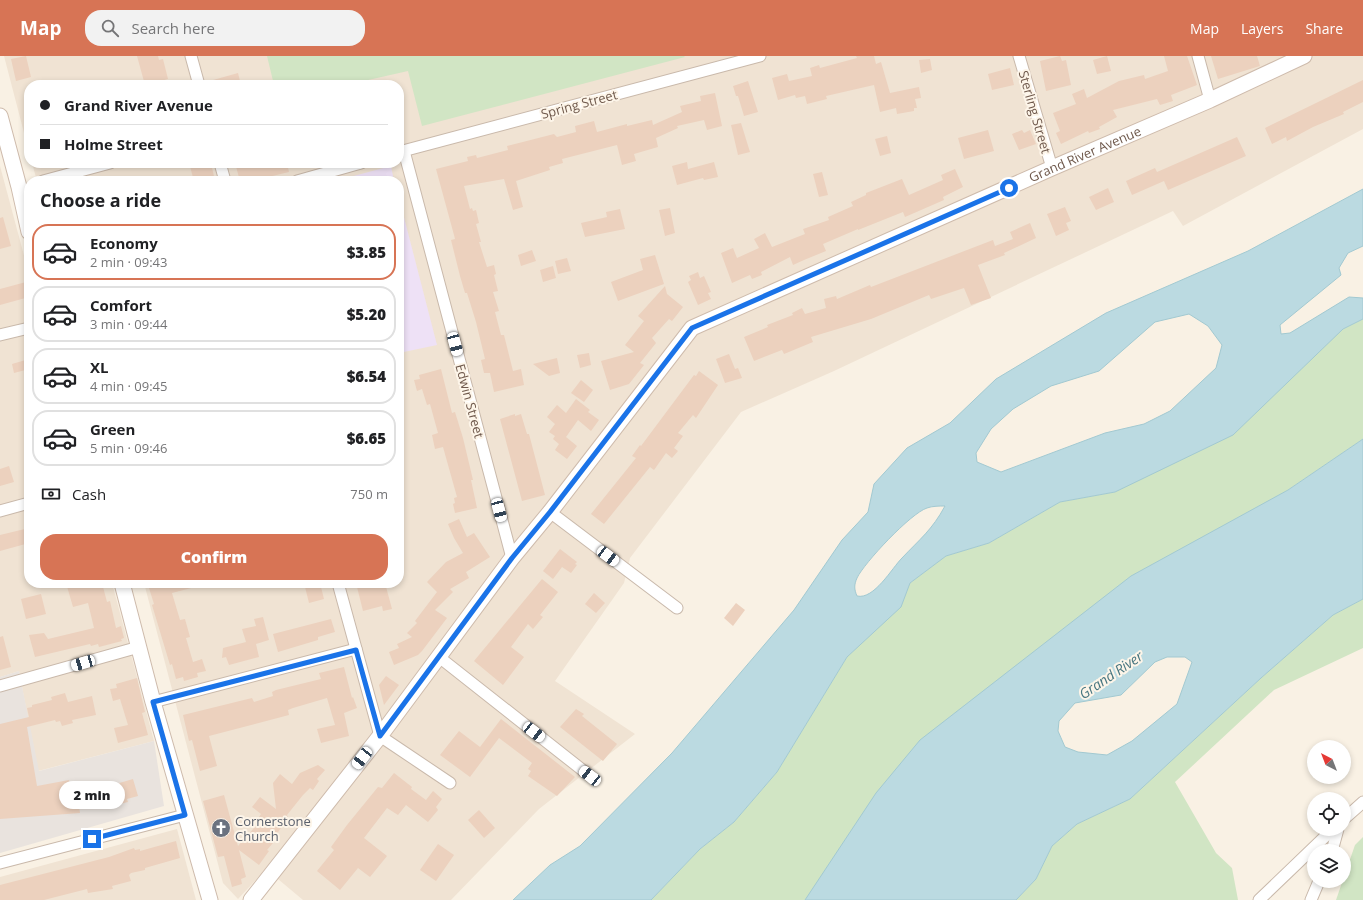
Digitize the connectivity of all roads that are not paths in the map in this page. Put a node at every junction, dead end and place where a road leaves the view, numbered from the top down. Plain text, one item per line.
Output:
1 (191, 56) edge
2 (760, 56) edge
3 (1019, 56) edge
4 (1198, 56) edge
5 (1304, 56) edge
6 (198, 80) edge
7 (1210, 100) junction
8 (0, 116) edge
9 (404, 151) edge
10 (404, 163) edge
11 (91, 168) edge
12 (343, 168) edge
13 (1052, 168) junction
14 (62, 176) edge
15 (315, 176) edge
16 (24, 186) edge
17 (24, 329) edge
18 (0, 335) edge
19 (24, 504) edge
20 (0, 510) edge
21 (550, 512) junction
22 (512, 558) junction
23 (123, 588) edge
24 (339, 588) edge
25 (677, 608) dead end
26 (139, 647) junction
27 (356, 650) junction
28 (439, 657) junction
29 (0, 686) edge
30 (153, 702) junction
31 (380, 736) junction
32 (590, 776) dead end
33 (450, 783) dead end
34 (1363, 802) edge
35 (1351, 813) edge
36 (185, 815) junction
37 (1326, 836) edge
38 (0, 863) edge
39 (1316, 888) edge
40 (210, 900) edge
41 (251, 900) edge
42 (1259, 900) edge
43 (1312, 900) edge

1 - 6 street
2 - 9 street, Spring Street
3 - 13 street, Sterling Street
4 - 7 street
5 - 7 street, Grand River Avenue
7 - 13 street, Grand River Avenue
8 - 16 street
10 - 22 street, Edwin Street
11 - 14 street
12 - 15 street
13 - 21 street, Grand River Avenue
17 - 18 street
19 - 20 street
21 - 22 street, Grand River Avenue
21 - 25 street
22 - 28 street, Grand River Avenue
23 - 26 street
24 - 27 street
26 - 29 street
26 - 30 street
27 - 30 street
27 - 31 street
28 - 31 street, Grand River Avenue
28 - 32 street
30 - 36 street
31 - 33 street
31 - 41 street, Grand River Avenue
34 - 35 street
36 - 38 street
36 - 40 street
37 - 42 street
39 - 43 street

